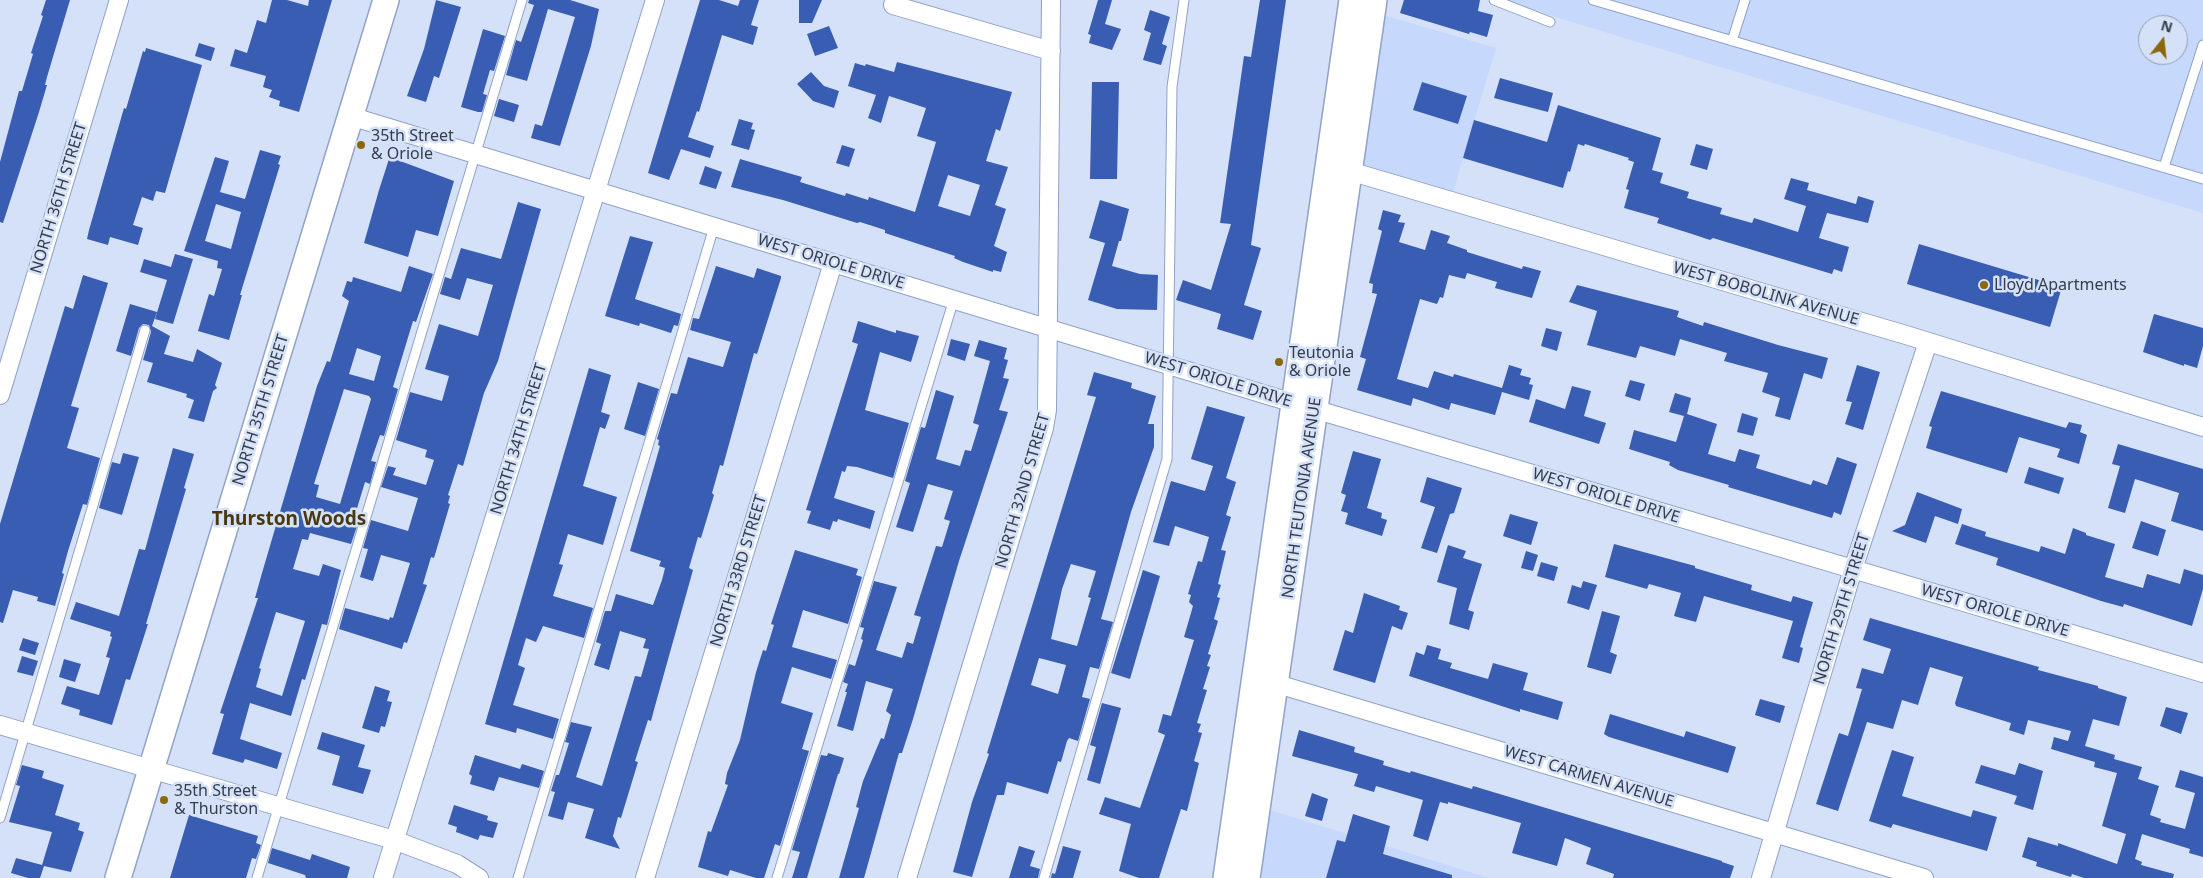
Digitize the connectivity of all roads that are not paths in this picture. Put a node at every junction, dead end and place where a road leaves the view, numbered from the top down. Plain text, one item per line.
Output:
1 (119, 0) edge
2 (386, 0) edge
3 (522, 0) edge
4 (655, 0) edge
5 (1052, 0) edge
6 (1184, 0) edge
7 (1352, 0) edge
8 (1374, 0) edge
9 (1494, 0) edge
10 (1593, 0) edge
11 (1745, 0) edge
12 (893, 5) dead end
13 (1550, 22) dead end
14 (1732, 41) junction
15 (2203, 45) edge
16 (1051, 51) junction
17 (350, 116) junction
18 (475, 155) junction
19 (2164, 167) junction
20 (1339, 168) junction
21 (2203, 179) edge
22 (596, 192) junction
23 (714, 227) junction
24 (833, 263) junction
25 (954, 299) junction
26 (1048, 327) junction
27 (145, 330) dead end
28 (1928, 342) junction
29 (1166, 364) junction
30 (0, 395) edge
31 (1304, 406) junction
32 (2203, 427) edge
33 (1853, 570) junction
34 (2203, 673) edge
35 (1265, 680) junction
36 (0, 724) edge
37 (26, 732) junction
38 (151, 768) junction
39 (279, 805) junction
40 (0, 818) edge
41 (1775, 834) junction
42 (394, 840) junction
43 (118, 878) edge
44 (257, 878) edge
45 (383, 878) edge
46 (479, 878) edge
47 (518, 878) edge
48 (646, 878) edge
49 (777, 878) edge
50 (907, 878) edge
51 (1044, 878) edge
52 (1226, 878) edge
53 (1247, 878) edge
54 (1761, 878) edge
55 (1924, 878) edge

1 - 30 street, NORTH 36TH STREET
2 - 17 main road, NORTH 35TH STREET
3 - 18 lane
4 - 22 street, NORTH 34TH STREET
5 - 16 street, NORTH 32ND STREET
6 - 29 lane
7 - 20 main road, NORTH TEUTONIA AVENUE
8 - 20 main road, NORTH TEUTONIA AVENUE
9 - 13 lane
10 - 14 lane
11 - 14 lane
12 - 16 street
14 - 19 lane
15 - 19 lane
16 - 26 street, NORTH 32ND STREET
17 - 18 street, WEST ORIOLE DRIVE
17 - 38 main road, NORTH 35TH STREET
18 - 22 street, WEST ORIOLE DRIVE
18 - 39 lane
19 - 21 lane
20 - 28 street, WEST BOBOLINK AVENUE
20 - 31 main road, NORTH TEUTONIA AVENUE
22 - 23 street, WEST ORIOLE DRIVE
22 - 42 street, NORTH 34TH STREET
23 - 24 street, WEST ORIOLE DRIVE
23 - 47 lane
24 - 25 street, WEST ORIOLE DRIVE
24 - 48 street, NORTH 33RD STREET
25 - 26 street, WEST ORIOLE DRIVE
25 - 49 lane
26 - 29 street, WEST ORIOLE DRIVE
26 - 50 street, NORTH 32ND STREET
27 - 37 lane
28 - 32 street, WEST BOBOLINK AVENUE
28 - 33 street, NORTH 29TH STREET
29 - 31 street, WEST ORIOLE DRIVE
29 - 51 lane
31 - 33 street, WEST ORIOLE DRIVE
31 - 35 main road, NORTH TEUTONIA AVENUE
33 - 34 street, WEST ORIOLE DRIVE
33 - 41 street, NORTH 29TH STREET
35 - 41 street, WEST CARMEN AVENUE
35 - 52 main road, NORTH TEUTONIA AVENUE
35 - 53 main road, NORTH TEUTONIA AVENUE
36 - 37 street
37 - 38 street
37 - 40 lane
38 - 39 street
38 - 43 main road, NORTH 35TH STREET
39 - 42 street
39 - 44 lane
41 - 54 street, NORTH 29TH STREET
41 - 55 street, WEST CARMEN AVENUE
42 - 45 street, NORTH 34TH STREET
42 - 46 street

